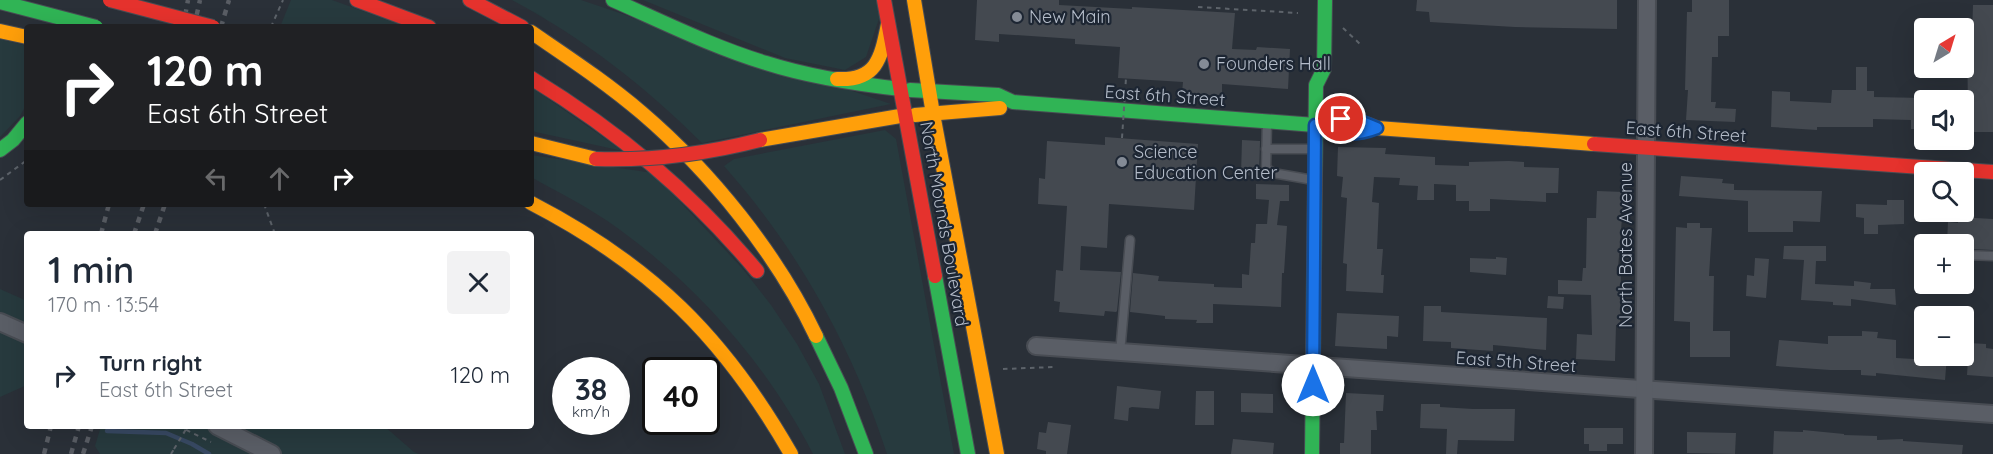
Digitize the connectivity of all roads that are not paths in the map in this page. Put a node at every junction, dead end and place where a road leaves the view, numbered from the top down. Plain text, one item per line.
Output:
1 (64, 0) edge
2 (110, 0) edge
3 (357, 0) edge
4 (470, 0) edge
5 (612, 0) edge
6 (884, 0) edge
7 (914, 0) edge
8 (1325, 0) edge
9 (1647, 0) edge
10 (0, 2) edge
11 (59, 24) edge
12 (84, 24) edge
13 (202, 24) edge
14 (421, 24) edge
15 (516, 24) edge
16 (888, 24) junction
17 (0, 31) edge
18 (534, 34) edge
19 (24, 35) edge
20 (1308, 70) dead end
21 (831, 79) junction
22 (534, 80) edge
23 (1316, 85) junction
24 (901, 89) junction
25 (930, 91) junction
26 (1013, 102) junction
27 (933, 114) junction
28 (906, 115) junction
29 (1267, 122) junction
30 (1315, 125) junction
31 (24, 127) edge
32 (534, 144) edge
33 (1647, 148) junction
34 (1266, 149) junction
35 (0, 150) edge
36 (1315, 150) junction
37 (1993, 172) edge
38 (1315, 181) junction
39 (534, 204) edge
40 (1130, 240) dead end
41 (1974, 255) edge
42 (1993, 255) edge
43 (766, 283) dead end
44 (791, 318) dead end
45 (0, 322) edge
46 (24, 333) edge
47 (1036, 346) dead end
48 (1120, 353) junction
49 (1313, 367) junction
50 (1645, 390) junction
51 (843, 392) junction
52 (1993, 414) edge
53 (223, 429) edge
54 (272, 454) edge
55 (791, 454) edge
56 (866, 454) edge
57 (968, 454) edge
58 (997, 454) edge
59 (1312, 454) edge
60 (1644, 454) edge

1 - 11 main road
2 - 13 main road, bridge
3 - 14 main road
4 - 15 main road
5 - 21 main road
6 - 16 main road, North Mounds Boulevard
7 - 25 main road, North Mounds Boulevard
8 - 23 main road
9 - 33 street, North Bates Avenue
10 - 12 main road, bridge
16 - 21 main road
16 - 24 main road, North Mounds Boulevard
17 - 19 main road
18 - 51 main road
20 - 23 main road
21 - 24 main road, East 6th Street
22 - 43 main road
23 - 30 main road
24 - 25 main road, East 6th Street
24 - 28 main road, North Mounds Boulevard
25 - 26 main road, East 6th Street
25 - 27 main road, North Mounds Boulevard
26 - 27 main road, East 6th Street
26 - 29 main road, East 6th Street
27 - 28 main road, East 6th Street
27 - 58 main road, North Mounds Boulevard
28 - 32 main road, East 6th Street, bridge
28 - 57 main road, North Mounds Boulevard
29 - 30 main road, East 6th Street
29 - 34 lane
30 - 33 main road, East 6th Street
30 - 36 main road
31 - 35 main road
33 - 37 main road, East 6th Street
33 - 50 street, North Bates Avenue
34 - 36 lane
34 - 38 lane
36 - 38 main road
38 - 49 main road
39 - 55 main road
40 - 48 lane
41 - 42 lane
44 - 51 main road
45 - 46 street
47 - 48 street, East 5th Street
48 - 49 street, East 5th Street
49 - 50 street, East 5th Street
49 - 59 main road
50 - 52 street, East 5th Street
50 - 60 street, North Bates Avenue
51 - 56 main road
53 - 54 street

